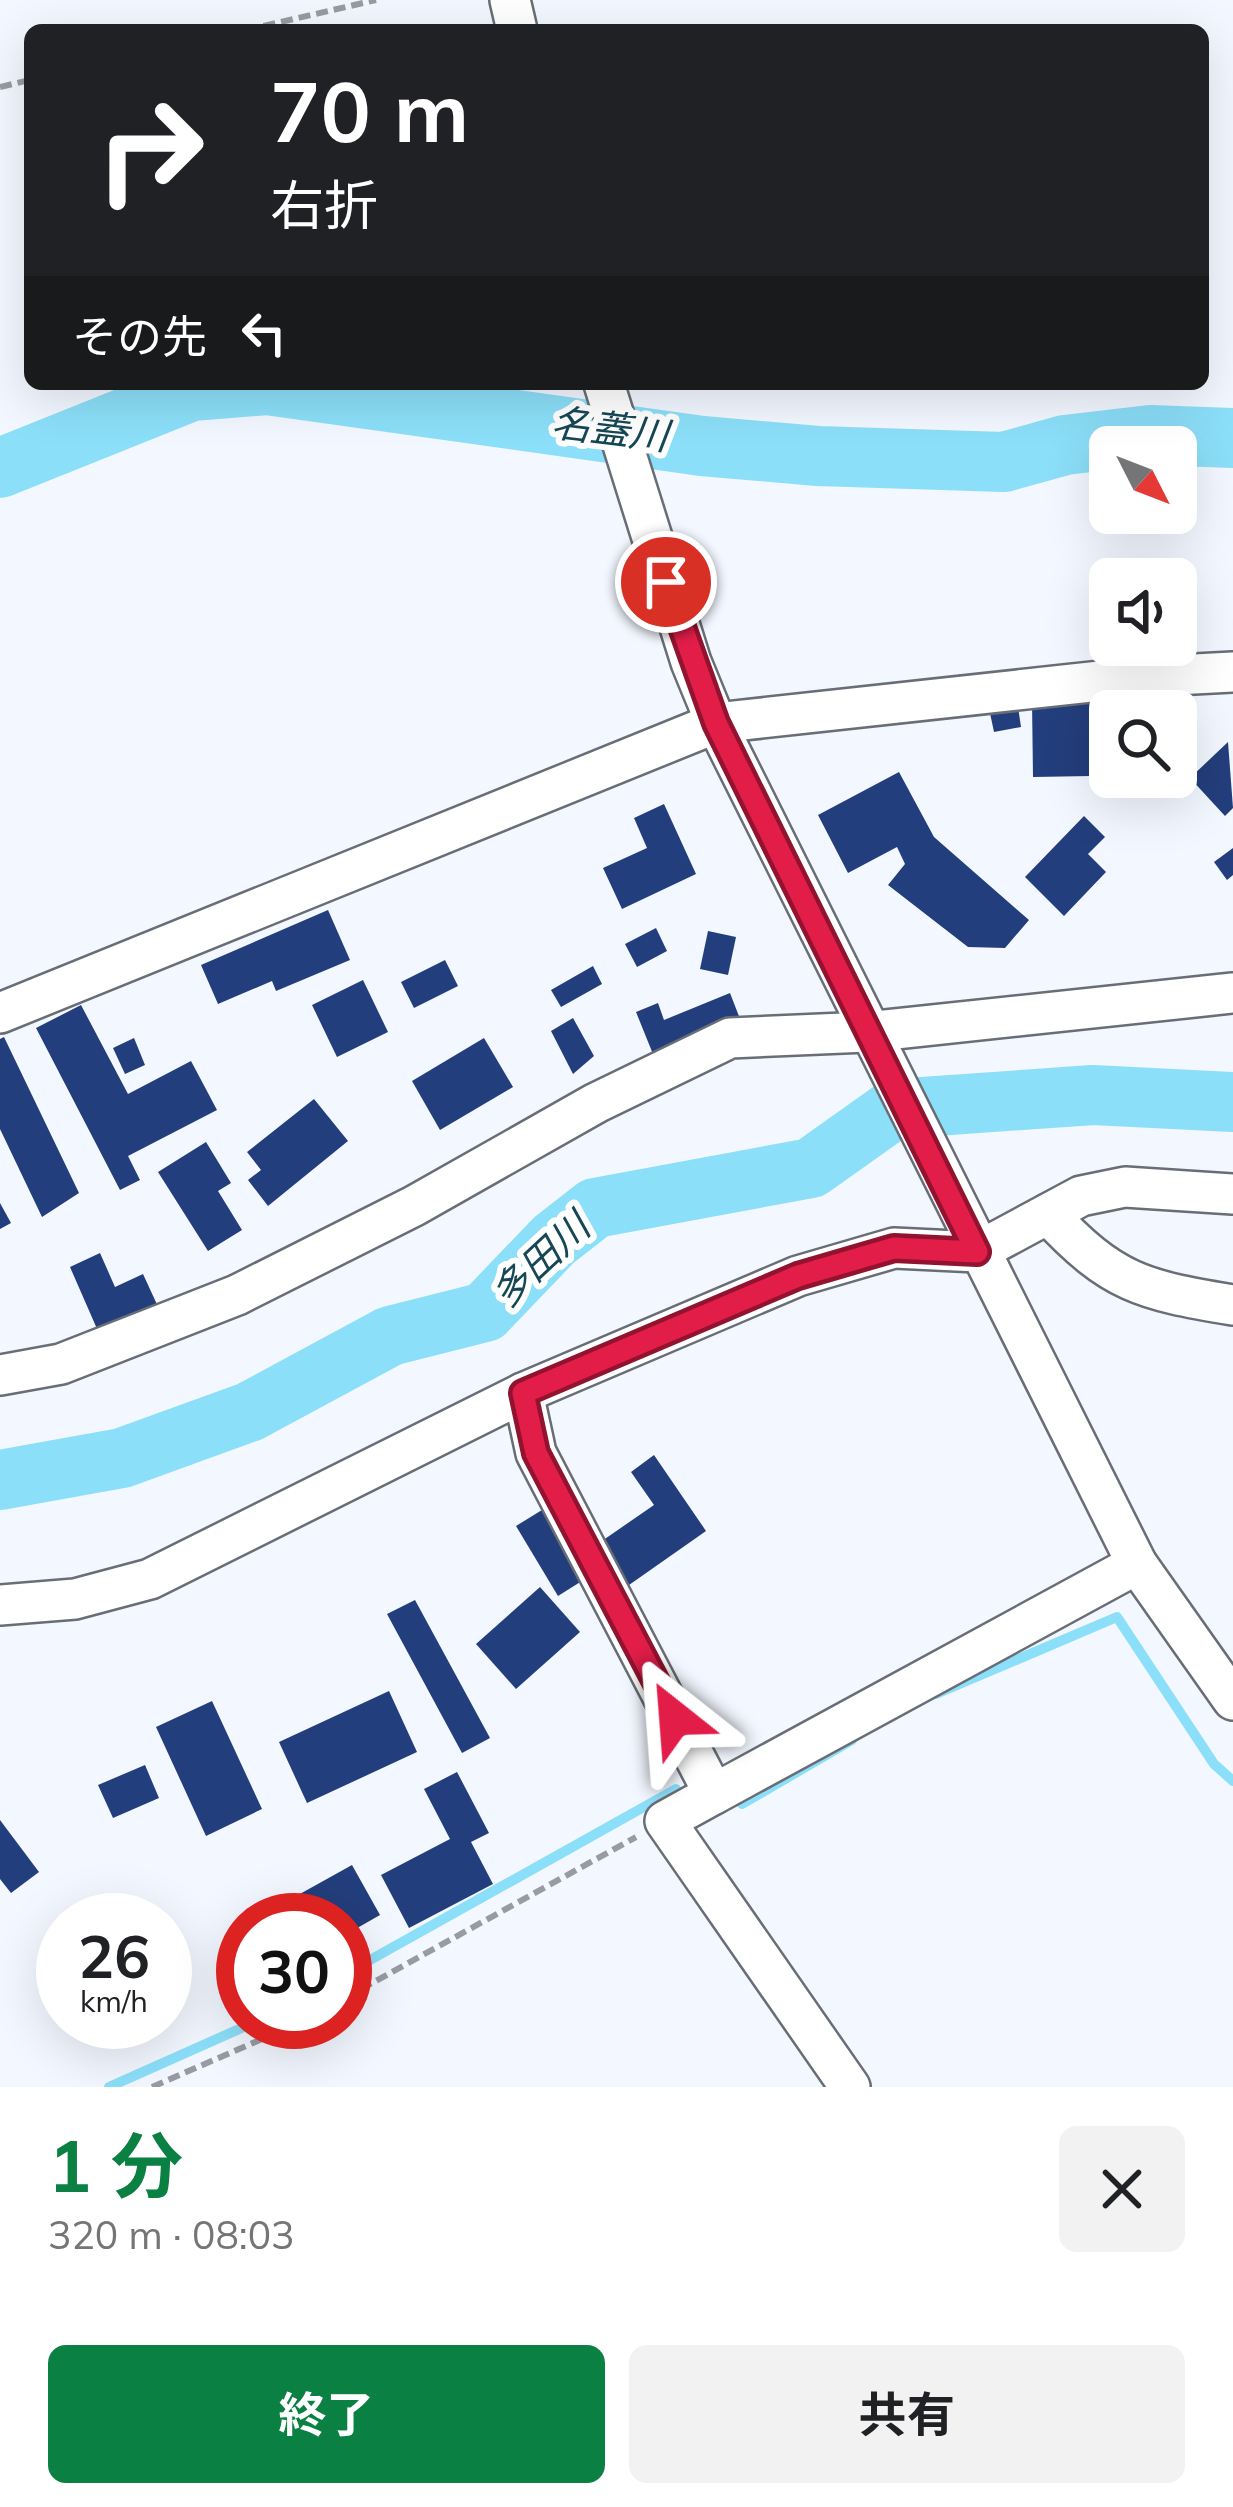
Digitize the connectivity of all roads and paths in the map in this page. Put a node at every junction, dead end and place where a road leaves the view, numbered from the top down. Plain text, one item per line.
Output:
1 (376, 0) edge
2 (272, 24) edge
3 (606, 390) edge
4 (1233, 672) edge
5 (716, 723) junction
6 (1233, 993) edge
7 (0, 1013) edge
8 (873, 1042) junction
9 (1233, 1194) edge
10 (1048, 1214) junction
11 (970, 1238) junction
12 (1233, 1305) edge
13 (0, 1375) edge
14 (523, 1393) junction
15 (1137, 1564) junction
16 (0, 1605) edge
17 (1233, 1700) edge
18 (714, 1794) junction
19 (665, 1821) junction
20 (372, 1983) edge
21 (239, 2049) edge
22 (152, 2087) edge
23 (850, 2087) edge

1 - 2 path
3 - 5 street
4 - 5 street
5 - 7 street
5 - 8 street
6 - 8 street
8 - 11 street
8 - 13 street
9 - 10 street
10 - 11 street
10 - 12 street
11 - 14 street
11 - 15 street
14 - 16 street
14 - 18 street
15 - 17 street
15 - 18 street
18 - 19 street
19 - 20 path
19 - 23 street
21 - 22 path

